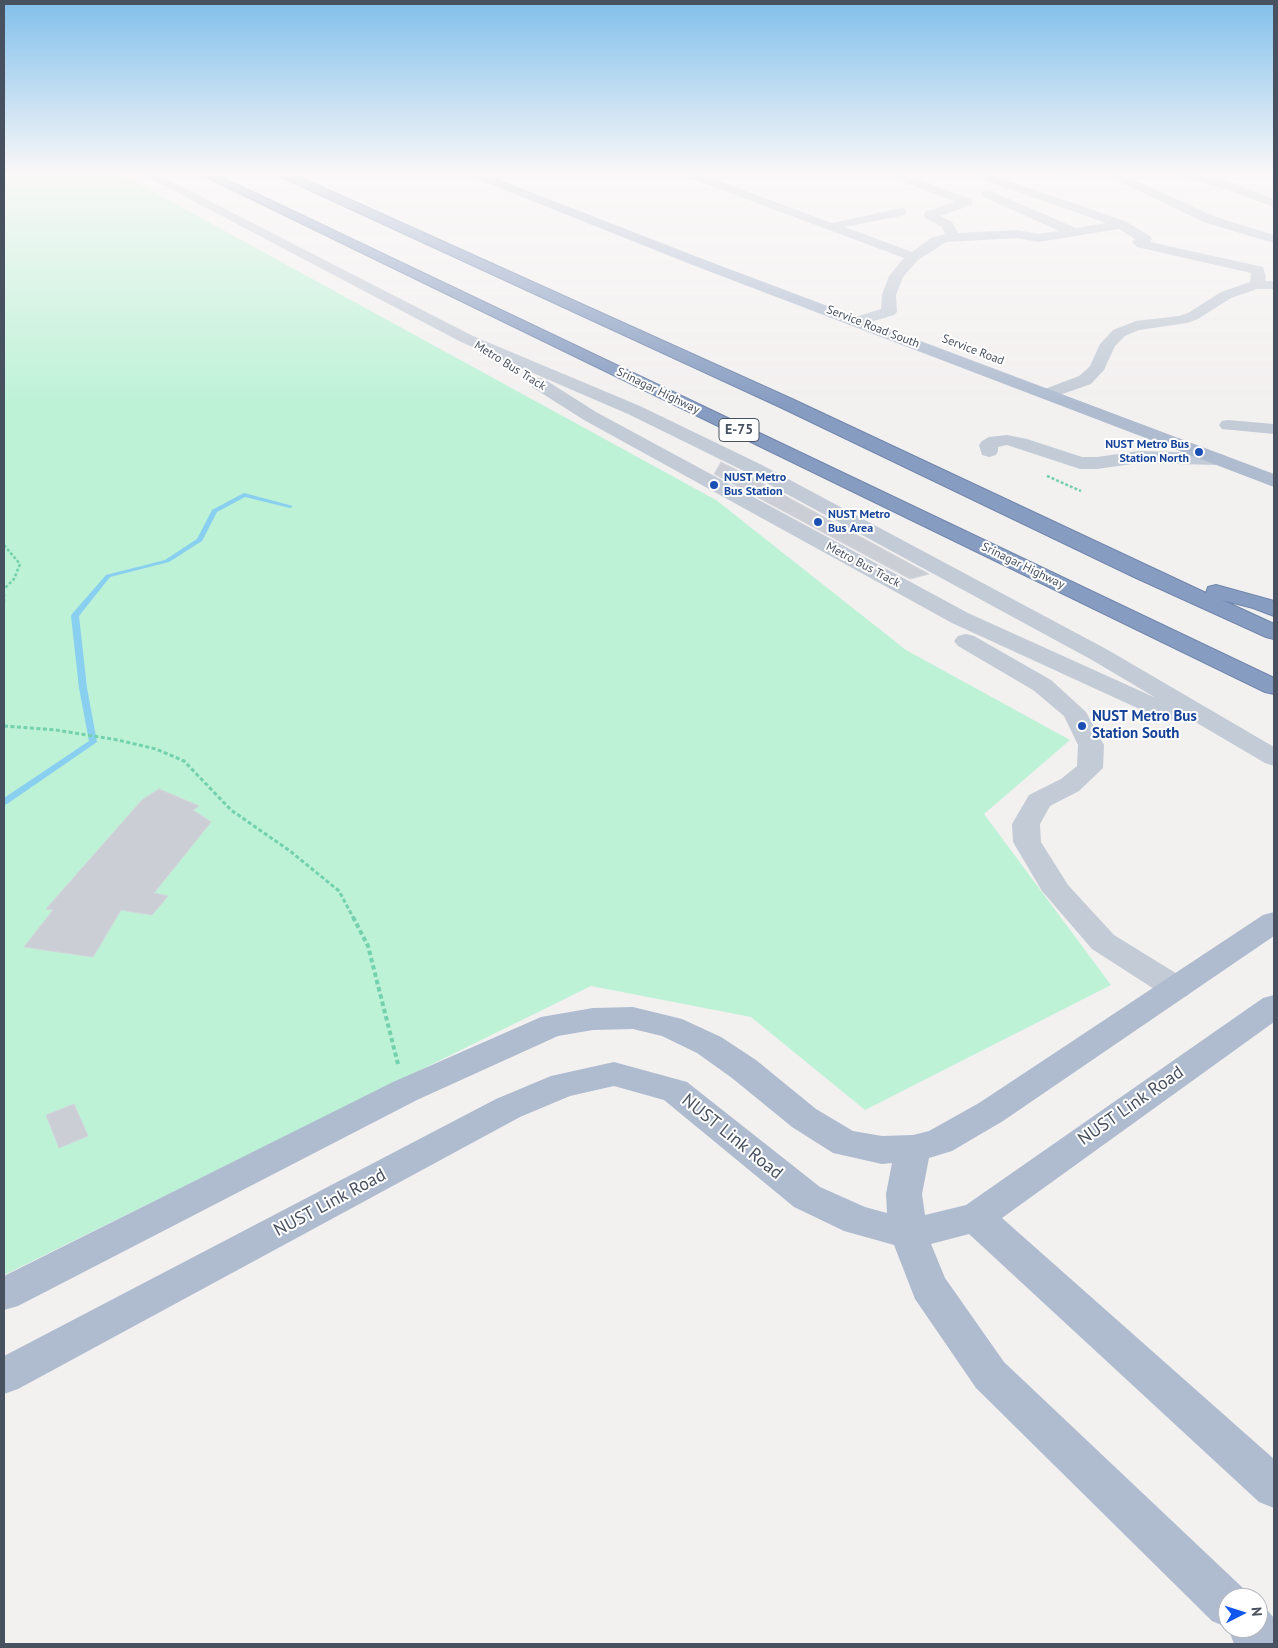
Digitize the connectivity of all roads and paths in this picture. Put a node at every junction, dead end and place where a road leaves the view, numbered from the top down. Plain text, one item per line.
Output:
1 (296, 250) edge
2 (364, 250) edge
3 (451, 250) edge
4 (667, 250) edge
5 (707, 250) edge
6 (891, 250) edge
7 (924, 250) edge
8 (1159, 250) edge
9 (913, 258) junction
10 (1274, 261) edge
11 (1257, 285) junction
12 (1274, 285) edge
13 (816, 291) dead end
14 (858, 314) junction
15 (882, 315) junction
16 (900, 322) dead end
17 (467, 338) junction
18 (944, 338) dead end
19 (924, 347) junction
20 (1041, 376) dead end
21 (1067, 387) junction
22 (1048, 394) junction
23 (1103, 400) dead end
24 (1228, 425) dead end
25 (1274, 429) edge
26 (989, 451) dead end
27 (1217, 459) junction
28 (1274, 481) edge
29 (4, 545) edge
30 (1142, 572) junction
31 (4, 589) edge
32 (4, 594) edge
33 (4, 602) edge
34 (1274, 609) edge
35 (1274, 632) edge
36 (966, 641) dead end
37 (1264, 682) edge
38 (1274, 694) edge
39 (4, 726) edge
40 (1274, 760) edge
41 (1274, 922) edge
42 (1176, 988) junction
43 (1274, 1006) edge
44 (405, 1091) junction
45 (913, 1149) junction
46 (976, 1217) junction
47 (908, 1234) junction
48 (4, 1294) edge
49 (4, 1376) edge
50 (1274, 1487) edge
51 (1218, 1595) edge

1 - 17 street, Metro Bus Track
2 - 37 highway, Srinagar Highway / E-75
3 - 30 highway
4 - 14 main road, Service Road South
5 - 13 main road
6 - 9 street
7 - 9 street
8 - 11 street
9 - 15 street
10 - 11 street
11 - 12 street
11 - 21 street
14 - 15 main road
14 - 19 main road, Service Road South
15 - 16 main road
17 - 40 street, Metro Bus Track
17 - 40 street, Metro Bus Track
18 - 19 main road
19 - 22 main road, Service Road South
20 - 21 main road
21 - 22 street
21 - 23 main road
22 - 27 main road, Service Road South
24 - 25 street
26 - 27 street
27 - 28 main road, Service Road South
29 - 31 path
30 - 34 highway
30 - 35 highway
32 - 33 path
36 - 42 street
37 - 38 highway, Srinagar Highway
39 - 44 path
41 - 42 main road
42 - 45 main road
43 - 46 main road, NUST Link Road
44 - 45 main road
44 - 48 main road
45 - 47 main road
46 - 47 main road, NUST Link Road
46 - 50 main road
47 - 49 main road, NUST Link Road
47 - 51 main road

